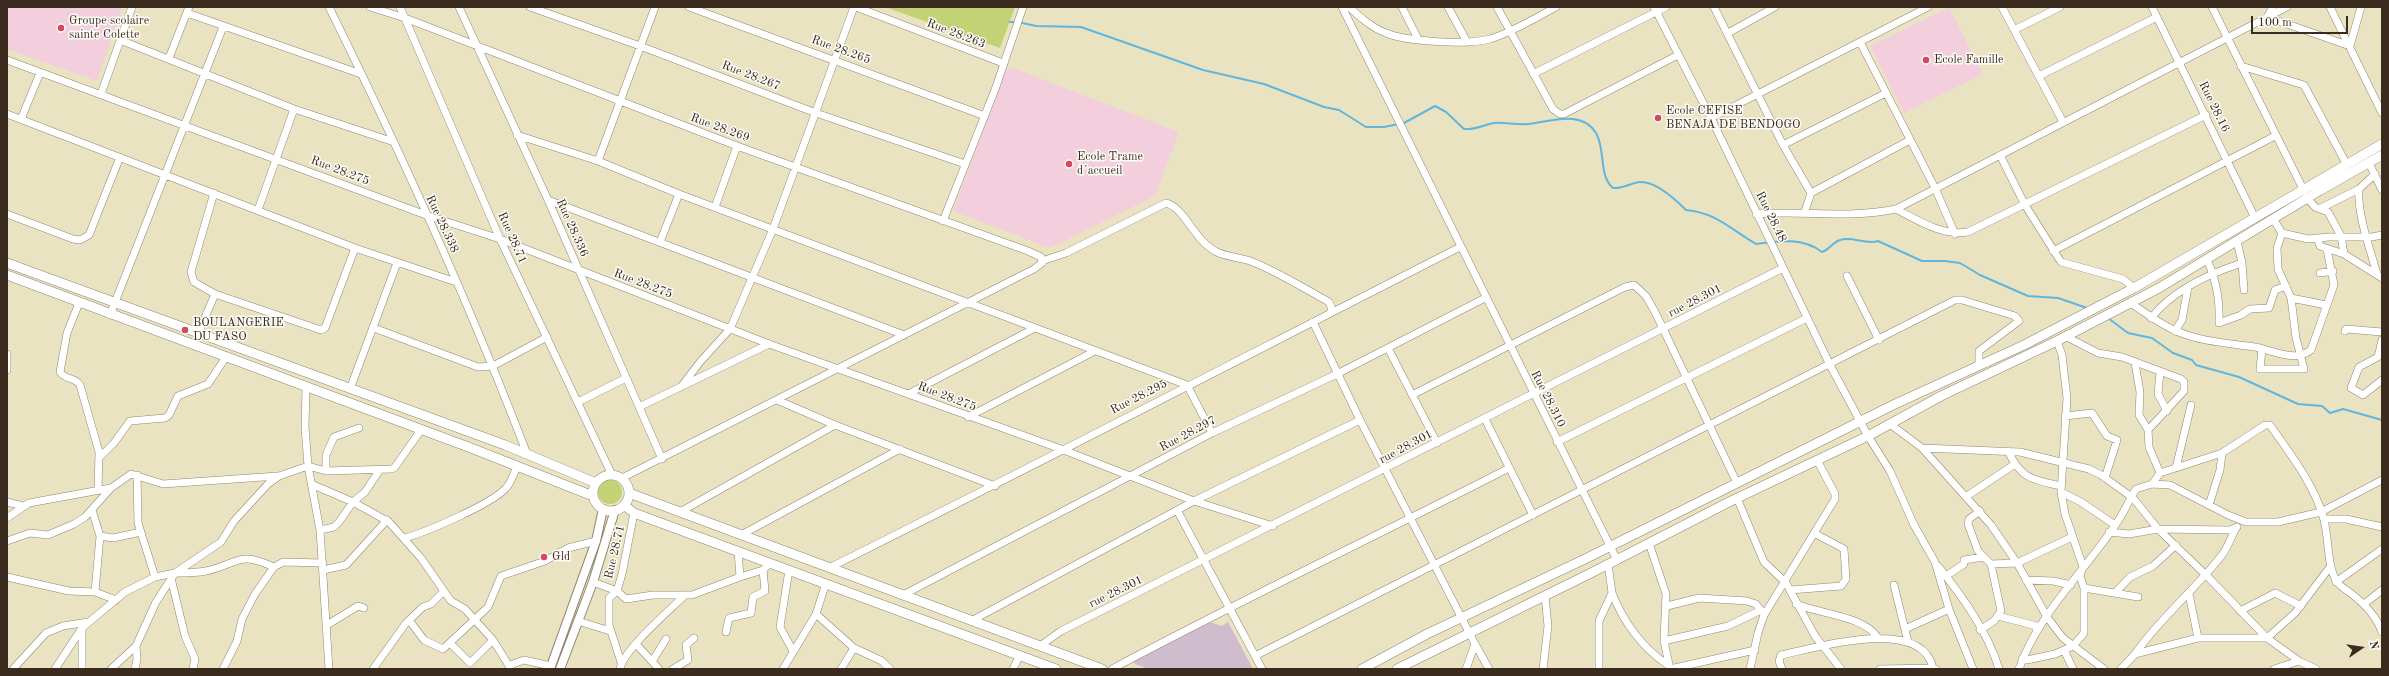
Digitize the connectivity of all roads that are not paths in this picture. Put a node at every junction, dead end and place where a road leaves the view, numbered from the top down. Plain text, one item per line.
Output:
1 (132, 7) edge
2 (329, 7) edge
3 (370, 7) edge
4 (400, 7) edge
5 (459, 7) edge
6 (530, 7) edge
7 (655, 7) edge
8 (689, 7) edge
9 (855, 7) edge
10 (1023, 7) edge
11 (1342, 7) edge
12 (1349, 7) edge
13 (1402, 7) edge
14 (1448, 7) edge
15 (1497, 7) edge
16 (1556, 7) edge
17 (1666, 7) edge
18 (1714, 7) edge
19 (1775, 7) edge
20 (1926, 7) edge
21 (2002, 7) edge
22 (2060, 7) edge
23 (2152, 7) edge
24 (2273, 7) edge
25 (2287, 7) edge
26 (2330, 7) edge
27 (2361, 7) edge
28 (1655, 9) edge
29 (2215, 9) edge
30 (188, 10) edge
31 (2157, 17) junction
32 (2267, 17) junction
33 (405, 18) junction
34 (224, 27) junction
35 (2014, 30) junction
36 (1510, 32) junction
37 (1728, 33) junction
38 (2227, 38) junction
39 (1418, 39) junction
40 (120, 40) junction
41 (1467, 42) junction
42 (1860, 42) junction
43 (476, 46) junction
44 (640, 46) junction
45 (2350, 46) junction
46 (1678, 55) junction
47 (169, 58) junction
48 (835, 59) junction
49 (7, 60) edge
50 (1003, 63) junction
51 (2180, 63) junction
52 (2241, 66) junction
53 (40, 73) junction
54 (205, 73) junction
55 (362, 74) junction
56 (1533, 74) junction
57 (2039, 76) junction
58 (1758, 93) junction
59 (1886, 93) junction
60 (101, 94) junction
61 (620, 102) junction
62 (294, 109) junction
63 (816, 113) junction
64 (2382, 113) edge
65 (7, 114) edge
66 (2206, 115) junction
67 (985, 116) junction
68 (1711, 118) junction
69 (21, 119) junction
70 (2064, 122) junction
71 (184, 124) junction
72 (517, 134) junction
73 (2275, 136) junction
74 (1910, 140) junction
75 (391, 141) junction
76 (2382, 144) edge
77 (1783, 145) junction
78 (737, 146) junction
79 (2000, 155) junction
80 (2382, 155) edge
81 (120, 157) junction
82 (278, 158) junction
83 (598, 161) junction
84 (2229, 162) junction
85 (2369, 163) junction
86 (965, 164) junction
87 (2347, 165) junction
88 (796, 167) junction
89 (165, 174) junction
90 (2375, 174) junction
91 (1935, 188) junction
92 (2359, 189) junction
93 (2382, 190) edge
94 (214, 193) junction
95 (1811, 193) junction
96 (679, 194) junction
97 (2306, 194) junction
98 (548, 200) junction
99 (2025, 205) junction
100 (715, 207) junction
101 (2321, 208) junction
102 (258, 210) junction
103 (1896, 210) junction
104 (1805, 211) junction
105 (7, 214) edge
106 (1756, 214) junction
107 (426, 215) junction
108 (2255, 218) junction
109 (2273, 219) junction
110 (943, 221) junction
111 (774, 230) junction
112 (2282, 233) junction
113 (1955, 234) junction
114 (2382, 235) edge
115 (2341, 236) junction
116 (2367, 237) junction
117 (2317, 238) junction
118 (500, 239) junction
119 (660, 242) junction
120 (2237, 242) junction
121 (1460, 247) junction
122 (355, 248) junction
123 (2327, 249) junction
124 (2053, 251) junction
125 (2344, 254) junction
126 (2207, 260) junction
127 (1042, 261) junction
128 (7, 263) edge
129 (398, 263) junction
130 (2242, 263) junction
131 (1783, 268) junction
132 (580, 271) junction
133 (2332, 271) junction
134 (2320, 273) dead end
135 (2214, 274) junction
136 (7, 276) edge
137 (1847, 276) dead end
138 (2380, 276) edge
139 (752, 277) junction
140 (456, 282) junction
141 (2286, 286) junction
142 (2188, 287) junction
143 (2134, 288) junction
144 (2244, 290) dead end
145 (215, 294) junction
146 (1485, 298) junction
147 (2291, 298) junction
148 (968, 302) junction
149 (79, 303) junction
150 (115, 303) junction
151 (2130, 303) junction
152 (2326, 305) junction
153 (1330, 313) junction
154 (110, 315) junction
155 (1806, 318) junction
156 (2151, 318) junction
157 (1313, 322) junction
158 (374, 328) junction
159 (1035, 328) junction
160 (730, 329) junction
161 (1663, 330) junction
162 (2175, 331) junction
163 (2344, 331) dead end
164 (2382, 332) edge
165 (198, 334) junction
166 (904, 335) junction
167 (2066, 336) junction
168 (547, 337) junction
169 (1879, 340) junction
170 (2382, 340) edge
171 (2057, 341) junction
172 (769, 344) junction
173 (1509, 345) junction
174 (1388, 348) junction
175 (2262, 349) junction
176 (1095, 351) junction
177 (7, 354) edge
178 (2302, 354) junction
179 (226, 357) junction
180 (2135, 363) junction
181 (1830, 365) junction
182 (1979, 365) junction
183 (493, 366) junction
184 (836, 368) junction
185 (7, 370) edge
186 (2160, 372) junction
187 (1337, 374) junction
188 (626, 378) junction
189 (1687, 380) junction
190 (2382, 380) edge
191 (1187, 385) junction
192 (681, 387) junction
193 (306, 388) junction
194 (350, 389) junction
195 (1533, 393) junction
196 (908, 394) junction
197 (1412, 395) junction
198 (777, 400) junction
199 (578, 402) junction
200 (2191, 405) dead end
201 (639, 407) junction
202 (2167, 411) junction
203 (2066, 416) junction
204 (968, 417) junction
205 (1484, 419) junction
206 (1360, 420) junction
207 (1860, 421) junction
208 (1890, 424) junction
209 (835, 425) junction
210 (1711, 426) junction
211 (359, 428) dead end
212 (422, 430) junction
213 (2148, 430) junction
214 (1212, 433) junction
215 (1868, 436) junction
216 (1437, 442) junction
217 (1557, 442) junction
218 (1922, 448) junction
219 (900, 449) junction
220 (1061, 450) junction
221 (2008, 451) junction
222 (2222, 453) junction
223 (527, 454) junction
224 (100, 458) junction
225 (662, 459) junction
226 (1817, 460) junction
227 (2015, 464) junction
228 (2064, 464) junction
229 (308, 466) junction
230 (517, 466) junction
231 (1509, 468) junction
232 (2176, 468) junction
233 (1386, 469) junction
234 (326, 471) junction
235 (379, 471) junction
236 (2160, 473) junction
237 (137, 475) junction
238 (612, 475) junction
239 (279, 476) junction
240 (1132, 477) junction
241 (622, 478) junction
242 (2105, 478) junction
243 (2382, 480) edge
244 (596, 483) junction
245 (1737, 483) junction
246 (312, 484) junction
247 (2152, 484) junction
248 (995, 486) junction
249 (111, 488) junction
250 (2061, 489) junction
251 (98, 490) junction
252 (1581, 491) junction
253 (629, 493) junction
254 (593, 496) junction
255 (1967, 496) junction
256 (1737, 498) junction
257 (2133, 498) junction
258 (1194, 501) junction
259 (7, 502) edge
260 (353, 502) junction
261 (624, 505) junction
262 (2209, 505) junction
263 (22, 506) junction
264 (603, 509) junction
265 (92, 510) junction
266 (615, 510) junction
267 (1177, 510) junction
268 (1980, 511) junction
269 (680, 512) junction
270 (634, 513) junction
271 (1533, 516) junction
272 (2322, 516) junction
273 (7, 518) edge
274 (1411, 519) junction
275 (387, 520) junction
276 (2246, 522) junction
277 (2115, 525) junction
278 (1273, 526) junction
279 (2382, 527) edge
280 (2236, 528) junction
281 (2158, 529) junction
282 (320, 530) junction
283 (141, 532) junction
284 (2109, 532) junction
285 (1814, 533) junction
286 (741, 535) junction
287 (100, 536) junction
288 (2072, 537) junction
289 (405, 538) junction
290 (7, 541) edge
291 (596, 541) junction
292 (1649, 543) junction
293 (2176, 545) junction
294 (1610, 546) junction
295 (2382, 550) edge
296 (738, 551) junction
297 (1984, 557) junction
298 (1205, 560) junction
299 (1617, 560) junction
300 (1935, 562) junction
301 (770, 563) junction
302 (2017, 563) junction
303 (1608, 564) junction
304 (1991, 564) junction
305 (323, 566) junction
306 (1434, 566) junction
307 (2083, 566) junction
308 (274, 567) junction
309 (829, 568) junction
310 (2330, 568) junction
311 (763, 570) junction
312 (789, 570) junction
313 (2206, 575) junction
314 (173, 576) junction
315 (1946, 576) junction
316 (7, 577) edge
317 (155, 577) junction
318 (740, 577) junction
319 (2026, 580) junction
320 (593, 582) junction
321 (2336, 582) junction
322 (826, 583) junction
323 (1786, 583) junction
324 (1894, 585) dead end
325 (2071, 585) junction
326 (2084, 588) junction
327 (1790, 590) junction
328 (2382, 590) edge
329 (444, 591) junction
330 (617, 591) junction
331 (96, 592) junction
332 (1612, 593) junction
333 (2114, 593) junction
334 (2189, 594) junction
335 (685, 595) junction
336 (903, 595) junction
337 (1545, 596) junction
338 (2138, 597) dead end
339 (116, 600) junction
340 (1796, 604) junction
341 (2364, 604) junction
342 (1667, 606) junction
343 (2301, 606) junction
344 (1229, 607) junction
345 (364, 608) dead end
346 (1949, 608) junction
347 (2240, 611) junction
348 (1762, 613) junction
349 (816, 614) junction
350 (1998, 616) junction
351 (2047, 617) junction
352 (1460, 618) junction
353 (409, 620) junction
354 (90, 621) junction
355 (475, 621) junction
356 (578, 621) junction
357 (971, 621) junction
358 (2380, 622) edge
359 (327, 625) junction
360 (82, 628) junction
361 (1905, 629) junction
362 (1980, 630) junction
363 (2036, 630) junction
364 (610, 631) junction
365 (726, 632) dead end
366 (2382, 632) edge
367 (1468, 633) junction
368 (694, 638) dead end
369 (1878, 638) junction
370 (2198, 638) junction
371 (2267, 638) junction
372 (666, 639) dead end
373 (493, 640) junction
374 (1664, 641) junction
375 (1908, 642) junction
376 (450, 644) junction
377 (636, 644) junction
378 (1475, 644) junction
379 (136, 646) junction
380 (1040, 646) junction
381 (2073, 646) junction
382 (1823, 647) junction
383 (854, 648) junction
384 (1754, 650) junction
385 (2064, 650) junction
386 (793, 651) junction
387 (2135, 654) junction
388 (1020, 656) junction
389 (1255, 656) junction
390 (2022, 659) junction
391 (653, 660) junction
392 (2299, 661) junction
393 (620, 665) edge
394 (471, 666) edge
395 (511, 667) edge
396 (551, 667) edge
397 (1669, 668) edge
398 (13, 669) edge
399 (55, 669) edge
400 (82, 669) edge
401 (111, 669) edge
402 (135, 669) edge
403 (193, 669) edge
404 (223, 669) edge
405 (330, 669) edge
406 (373, 669) edge
407 (560, 669) edge
408 (659, 669) edge
409 (673, 669) edge
410 (783, 669) edge
411 (841, 669) edge
412 (890, 669) edge
413 (1013, 669) edge
414 (1056, 669) edge
415 (1102, 669) edge
416 (1112, 669) edge
417 (1262, 669) edge
418 (1362, 669) edge
419 (1397, 669) edge
420 (1466, 669) edge
421 (1489, 669) edge
422 (1543, 669) edge
423 (1599, 669) edge
424 (1750, 669) edge
425 (1782, 669) edge
426 (1841, 669) edge
427 (1880, 669) edge
428 (1934, 669) edge
429 (1973, 669) edge
430 (1999, 669) edge
431 (2019, 669) edge
432 (2073, 669) edge
433 (2104, 669) edge
434 (2122, 669) edge
435 (2274, 669) edge
436 (2316, 669) edge

1 - 40 street
2 - 55 street, Rue 28.338
3 - 33 street, Rue 28.269
4 - 33 street, Rue 28.71
5 - 43 street, Rue 28.336
6 - 44 street, Rue 28.267
7 - 44 street
8 - 48 street, Rue 28.265
9 - 48 street
9 - 50 street, Rue 28.263
10 - 50 street
11 - 121 street, Rue 28.310
12 - 39 street
13 - 39 street
14 - 41 street
15 - 36 street
16 - 36 street
17 - 28 street
18 - 37 street
19 - 37 street
20 - 42 street
21 - 35 street
22 - 35 street
23 - 31 street, Rue 28.16
24 - 32 street
25 - 32 street
26 - 45 street
27 - 45 street
28 - 46 street, Rue 28.48
28 - 56 street
29 - 38 street
30 - 34 street
30 - 47 street
31 - 51 street, Rue 28.16
31 - 57 street
32 - 38 street
32 - 45 street
33 - 43 street, Rue 28.269
33 - 118 street, Rue 28.71
34 - 54 street
34 - 55 street
35 - 57 street
36 - 41 street
36 - 56 street
37 - 58 street
38 - 51 street
38 - 52 street
39 - 41 street
40 - 47 street
40 - 60 street
42 - 58 street
42 - 59 street
43 - 61 street, Rue 28.269
43 - 72 street, Rue 28.336
44 - 61 street
44 - 63 street, Rue 28.267
45 - 64 street
46 - 56 street
46 - 68 street, Rue 28.48
47 - 54 street
48 - 63 street
48 - 67 street, Rue 28.265
49 - 53 street, Rue 28.275
50 - 67 street
51 - 66 street, Rue 28.16
51 - 70 street
52 - 73 street
52 - 87 street
53 - 60 street, Rue 28.275
53 - 69 street
54 - 62 street
54 - 71 street
55 - 75 street, Rue 28.338
57 - 70 street
58 - 68 street
58 - 77 street
59 - 74 street
59 - 77 street
60 - 71 street, Rue 28.275
61 - 78 street, Rue 28.269
61 - 83 street
62 - 75 street
62 - 82 street
63 - 86 street, Rue 28.267
63 - 88 street
65 - 69 street
66 - 84 street, Rue 28.16
66 - 99 street
67 - 86 street
68 - 106 street, Rue 28.48
69 - 81 street
70 - 79 street
71 - 82 street, Rue 28.275
71 - 89 street
72 - 83 street
72 - 98 street, Rue 28.336
73 - 84 street
73 - 97 street
74 - 91 street
74 - 95 street
75 - 107 street, Rue 28.338
76 - 87 main road
77 - 95 street
78 - 88 street, Rue 28.269
78 - 100 street
79 - 91 street
79 - 99 street
80 - 85 main road
81 - 89 street
81 - 105 street
82 - 102 street
82 - 107 street, Rue 28.275
83 - 96 street
84 - 108 street, Rue 28.16
84 - 124 street
85 - 90 street
85 - 97 main road
86 - 110 street
87 - 97 main road
88 - 110 street, Rue 28.269
88 - 111 street
89 - 94 street
89 - 150 street
90 - 92 street
90 - 93 street
91 - 103 street
91 - 113 street
92 - 101 street
92 - 116 street
94 - 102 street
94 - 145 street
95 - 104 street
96 - 100 street
96 - 119 street
97 - 101 street
97 - 108 main road
97 - 109 main road
98 - 119 street
98 - 132 street, Rue 28.336
99 - 113 street
99 - 124 street
100 - 111 street
101 - 115 street
102 - 122 street
103 - 104 street
103 - 113 street
104 - 106 street
106 - 131 street, Rue 28.48
107 - 118 street, Rue 28.275
107 - 140 street, Rue 28.338
108 - 143 main road
109 - 112 street
109 - 120 main road
110 - 127 street, Rue 28.269
111 - 139 street
111 - 148 street
112 - 117 street
112 - 141 street
114 - 116 street
115 - 116 street
115 - 117 street
115 - 125 street
116 - 138 street
117 - 123 street
118 - 132 street, Rue 28.275
118 - 168 street, Rue 28.71
119 - 139 street
120 - 126 main road
120 - 130 street
121 - 146 street, Rue 28.310
121 - 153 street, Rue 28.295
122 - 129 street
122 - 145 street
123 - 125 street
123 - 133 street
124 - 143 street
125 - 138 street
126 - 135 street
126 - 151 main road
127 - 148 street
127 - 153 street
128 - 150 main road
129 - 140 street
129 - 158 street
130 - 135 street
130 - 144 street
131 - 155 street, Rue 28.48
131 - 161 street, rue 28.301
132 - 160 street, Rue 28.275
132 - 188 street, Rue 28.336
133 - 134 street
133 - 152 street
135 - 141 street
135 - 142 street
136 - 149 main road
137 - 169 street
139 - 160 street
139 - 166 street
140 - 183 street, Rue 28.338
141 - 147 street
142 - 156 street
142 - 162 street
143 - 182 main road
145 - 165 street
146 - 173 street, Rue 28.310
146 - 174 street, Rue 28.297
147 - 152 street
147 - 178 street
148 - 159 street
148 - 166 street
149 - 154 main road
149 - 224 street
150 - 154 street
150 - 165 main road
151 - 156 street
151 - 167 main road
152 - 178 street
153 - 157 street, Rue 28.295
154 - 179 main road
155 - 181 street, Rue 28.48
155 - 189 street
156 - 162 street
157 - 187 street
157 - 191 street, Rue 28.295
158 - 183 street
158 - 194 street
159 - 176 street
159 - 196 street
160 - 172 street, Rue 28.275
160 - 192 street
161 - 173 street
161 - 189 street
161 - 195 street, rue 28.301
162 - 175 street
163 - 164 street
165 - 194 main road
166 - 184 street
167 - 171 main road
167 - 180 street
168 - 183 street
168 - 199 street, Rue 28.71
169 - 181 street
169 - 182 street
170 - 190 street
171 - 203 street
171 - 208 main road
172 - 184 street, Rue 28.275
172 - 192 street
173 - 195 street, Rue 28.310
173 - 197 street
174 - 187 street, Rue 28.297
174 - 197 street
175 - 178 street
175 - 178 street
176 - 191 street
176 - 204 street
177 - 185 street
179 - 193 main road
179 - 224 street
180 - 186 street
180 - 213 street
181 - 207 street, Rue 28.48
181 - 210 street
182 - 207 main road
183 - 223 street, Rue 28.338
184 - 196 street, Rue 28.275
184 - 198 street
186 - 202 street
186 - 202 street
187 - 206 street
187 - 214 street, Rue 28.297
188 - 199 street
188 - 201 street, Rue 28.336
189 - 210 street
189 - 217 street
191 - 214 street
191 - 220 street, Rue 28.295
192 - 201 street
193 - 212 main road
193 - 229 street
194 - 223 main road
195 - 205 street, rue 28.301
195 - 217 street, Rue 28.310
196 - 204 street, Rue 28.275
197 - 216 street
198 - 209 street
198 - 225 street
199 - 238 street, Rue 28.71
200 - 232 street
201 - 225 street, Rue 28.336
202 - 213 street
203 - 228 street
203 - 242 street
204 - 220 street, Rue 28.275
205 - 216 street, rue 28.301
205 - 231 street
206 - 233 street
206 - 258 street
207 - 215 street, Rue 28.48
207 - 245 main road
208 - 215 main road
208 - 218 street
209 - 219 street
209 - 269 street
210 - 245 street
210 - 252 street
211 - 234 street
212 - 230 main road
212 - 235 street
213 - 236 street
214 - 240 street, Rue 28.297
215 - 226 main road
215 - 300 street, Rue 28.48
216 - 233 street, rue 28.301
217 - 252 street, Rue 28.310
218 - 221 street
218 - 255 street
219 - 248 street
219 - 286 street
220 - 240 street, Rue 28.275
220 - 248 street, Rue 28.295
221 - 227 street
221 - 228 street
222 - 232 street
222 - 262 street
222 - 272 street
223 - 244 main road
224 - 251 street
225 - 241 street
226 - 256 main road
226 - 285 street
227 - 250 street
227 - 255 street
228 - 242 street
228 - 250 street
229 - 234 street
229 - 239 street
229 - 246 street
230 - 254 main road
230 - 289 street
231 - 271 street
231 - 274 street
232 - 236 street
233 - 274 street
233 - 278 street, rue 28.301
234 - 235 street
235 - 260 street
236 - 247 street
237 - 239 street
237 - 249 street
237 - 283 street
238 - 241 main road
238 - 244 main road
239 - 314 street
240 - 258 street, Rue 28.275
240 - 336 street, Rue 28.297
241 - 253 main road
242 - 257 street
243 - 272 street
244 - 254 main road
245 - 294 main road
246 - 260 street
246 - 282 street
247 - 257 street
247 - 262 street
248 - 309 street, Rue 28.295
249 - 251 street
249 - 265 street
250 - 277 street
250 - 288 street
251 - 263 street
252 - 271 street
252 - 294 street, Rue 28.310
253 - 261 main road
253 - 269 main road
254 - 264 main road
255 - 268 street
256 - 292 main road
256 - 323 street
257 - 277 street
257 - 281 street
258 - 267 street
258 - 278 street, Rue 28.275
259 - 263 street
260 - 275 street
260 - 282 street
261 - 266 main road
261 - 270 main road
262 - 276 street
263 - 273 street
264 - 266 main road
264 - 291 street
265 - 287 street
265 - 290 street
266 - 320 street
267 - 298 street
267 - 357 street
268 - 297 street
268 - 302 street
269 - 286 main road
270 - 296 main road
270 - 330 street, Rue 28.71
271 - 306 street
272 - 276 street
272 - 279 street
272 - 310 street
274 - 306 street
274 - 344 street
275 - 289 street
275 - 305 street
276 - 280 street
277 - 284 street
278 - 298 street, rue 28.301
280 - 281 street
280 - 313 street
281 - 284 street
281 - 293 street
282 - 305 street
283 - 287 street
283 - 317 street
284 - 307 street
285 - 323 street
285 - 327 street
286 - 309 main road
287 - 331 street
288 - 302 street
288 - 307 street
289 - 329 street
291 - 355 street
291 - 396 street
292 - 299 main road
292 - 342 street
293 - 313 street
293 - 333 street
294 - 299 street, Rue 28.310
294 - 352 main road
295 - 321 street
296 - 301 main road
296 - 318 street
297 - 304 street
297 - 315 street
298 - 344 street
298 - 380 street, rue 28.301
299 - 303 main road
300 - 315 street
300 - 346 street
301 - 311 street
301 - 312 main road
302 - 304 street
302 - 319 street
303 - 332 street
303 - 337 main road
304 - 350 street
305 - 308 street
305 - 359 street
306 - 352 street
306 - 389 street
307 - 325 street
307 - 326 street
308 - 314 street
308 - 404 street
309 - 336 main road
310 - 321 street
310 - 343 street
311 - 318 street
311 - 365 street
312 - 322 main road
312 - 386 street
313 - 334 street
313 - 347 street
314 - 317 street
314 - 379 street
314 - 403 street
315 - 362 street
316 - 331 street
317 - 339 street
318 - 335 street
319 - 325 street
319 - 351 street
320 - 330 street
320 - 356 street
321 - 341 street
322 - 349 street
322 - 388 main road
323 - 327 street
323 - 348 street
324 - 361 street
325 - 351 street
326 - 333 street
326 - 381 street
327 - 340 street
328 - 341 street
329 - 353 street
329 - 355 street
330 - 335 street
330 - 364 street, Rue 28.71
331 - 339 street
332 - 397 street
332 - 423 street
333 - 338 street
334 - 370 street
334 - 387 street
335 - 377 street
336 - 357 main road
337 - 367 main road
337 - 422 street
339 - 354 street
340 - 369 street
340 - 382 street
341 - 358 street
342 - 348 street
342 - 374 street
343 - 347 street
343 - 371 street
344 - 389 street
344 - 416 street
345 - 359 street
346 - 361 street
346 - 429 street
347 - 371 street
348 - 374 street
348 - 384 street
349 - 383 street
349 - 386 street
350 - 362 street
350 - 363 street
351 - 363 street
351 - 381 street
352 - 367 street
352 - 418 main road
353 - 376 street
353 - 406 street
354 - 360 street
354 - 398 street
355 - 373 street
355 - 376 street
356 - 364 street
356 - 407 street
357 - 380 main road
358 - 366 street
359 - 405 street
360 - 399 street
360 - 400 street
361 - 375 street
362 - 430 street
363 - 390 street
364 - 393 street, Rue 28.71
367 - 378 street
367 - 419 main road
368 - 409 street
369 - 375 street
369 - 382 street
370 - 371 street
370 - 387 street
371 - 392 street
372 - 391 street
373 - 394 street
373 - 395 street
374 - 397 street
375 - 428 street
376 - 394 street
377 - 391 street
377 - 393 street
378 - 420 street
378 - 421 street
379 - 401 street
379 - 402 street
380 - 415 main road
381 - 385 street
381 - 433 street
382 - 425 street
382 - 426 street
383 - 411 street
383 - 412 street
384 - 397 street
384 - 424 street
385 - 390 street
385 - 432 street
386 - 410 street
387 - 434 street
388 - 413 street
388 - 414 main road
389 - 417 street
390 - 431 street
391 - 408 street
392 - 435 street
392 - 436 street
395 - 396 street
427 - 428 street

